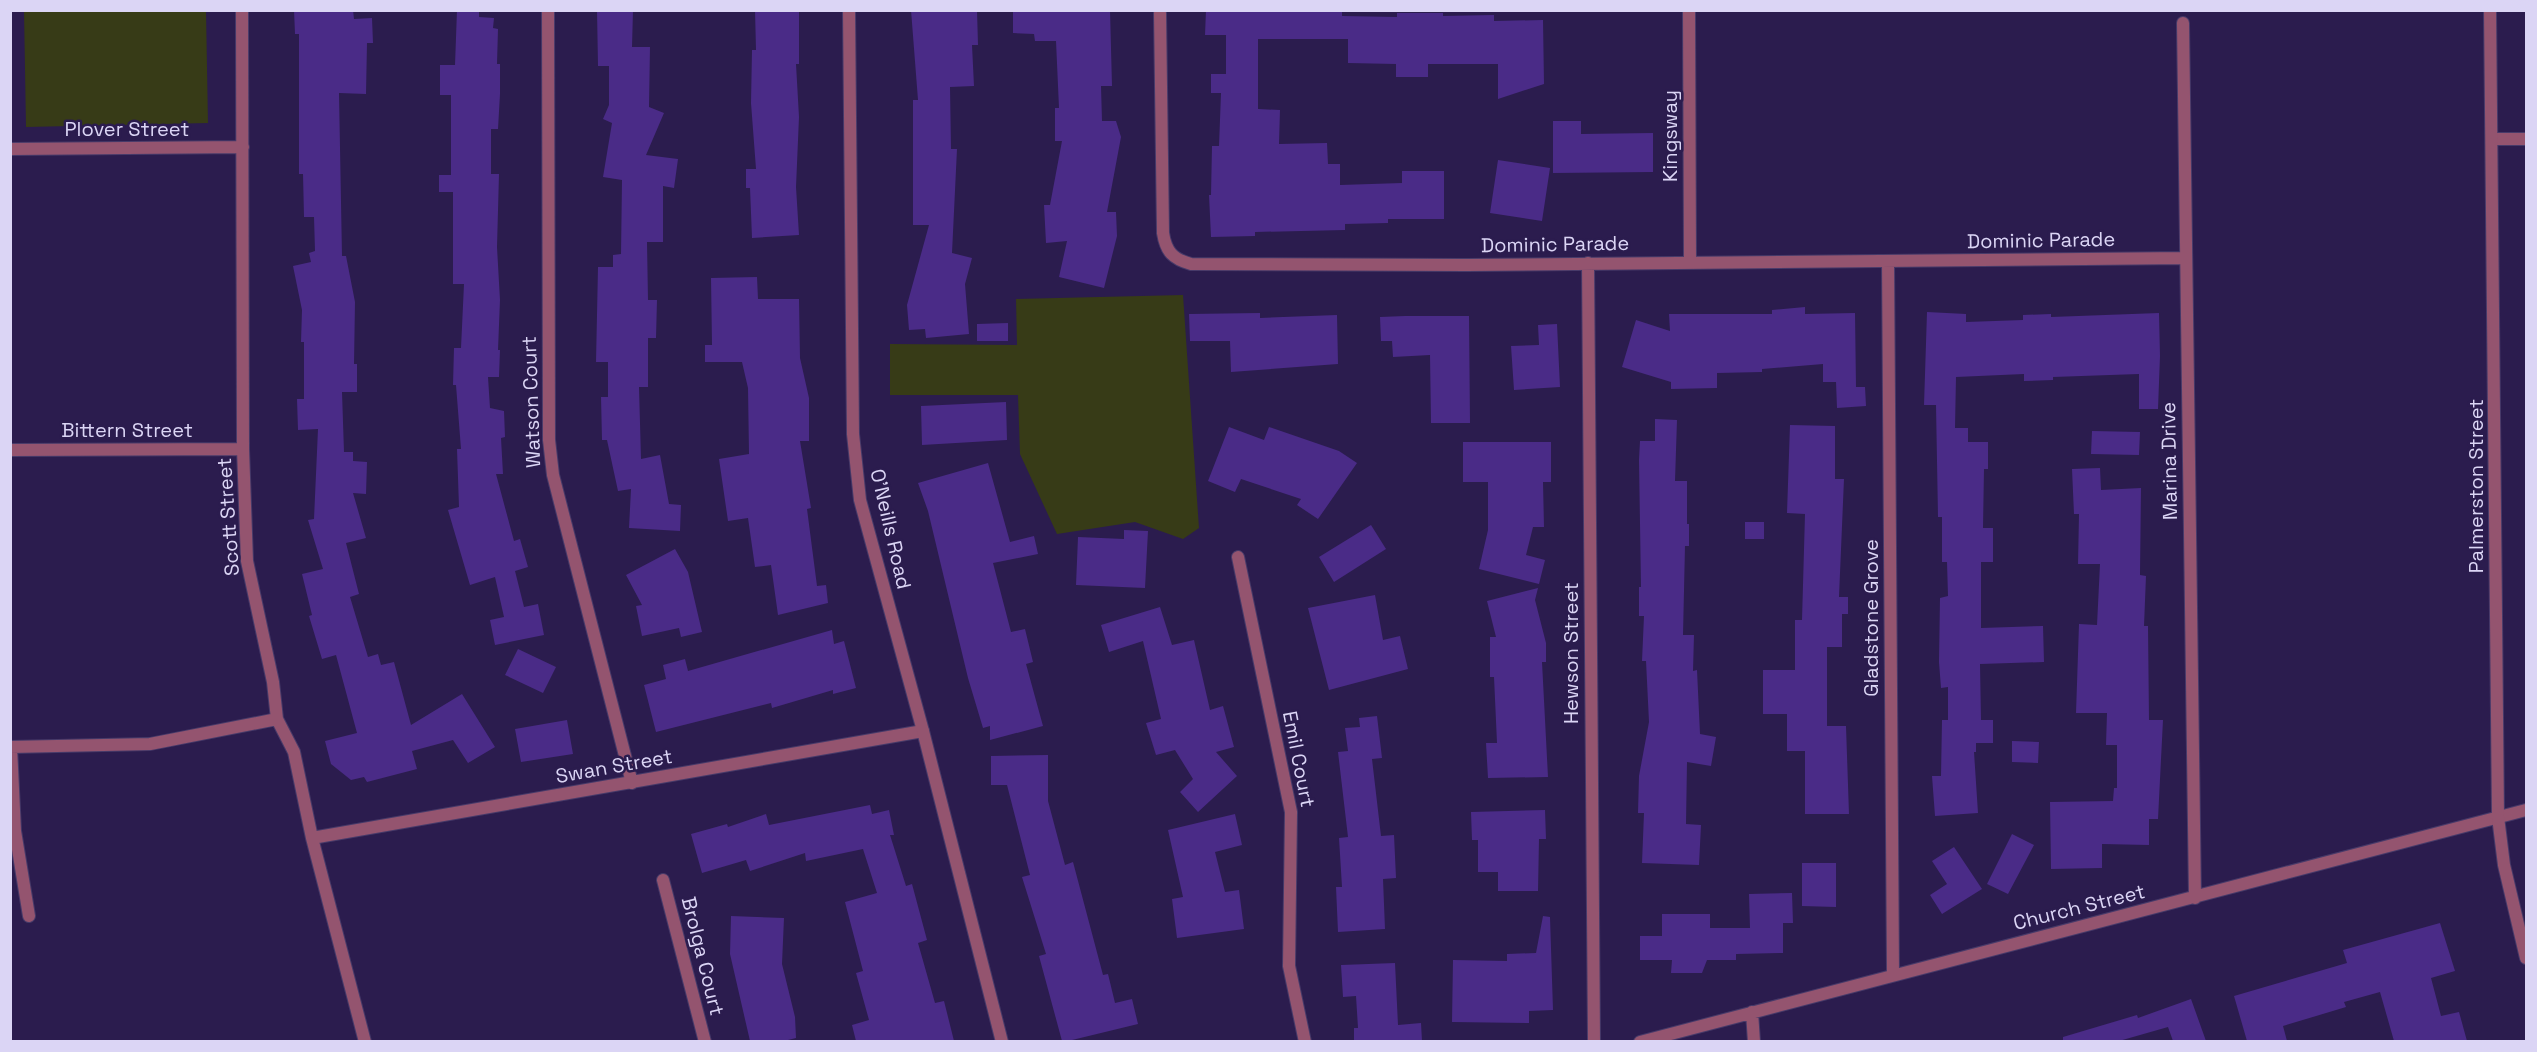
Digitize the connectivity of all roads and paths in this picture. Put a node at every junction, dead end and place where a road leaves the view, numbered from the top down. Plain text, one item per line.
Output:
1 (242, 10) edge
2 (548, 10) edge
3 (849, 10) edge
4 (1689, 10) edge
5 (2490, 10) edge
6 (1160, 13) dead end
7 (2183, 23) dead end
8 (2492, 139) junction
9 (2526, 139) edge
10 (243, 147) junction
11 (10, 149) edge
12 (2186, 258) junction
13 (1690, 261) junction
14 (1888, 261) junction
15 (1588, 263) junction
16 (243, 449) junction
17 (10, 450) edge
18 (1238, 557) dead end
19 (277, 719) junction
20 (923, 731) junction
21 (11, 747) edge
22 (632, 783) junction
23 (2526, 810) edge
24 (2498, 818) junction
25 (312, 838) junction
26 (663, 880) dead end
27 (2195, 898) junction
28 (29, 916) dead end
29 (2526, 958) edge
30 (1893, 974) junction
31 (1752, 1012) junction
32 (365, 1041) edge
33 (705, 1041) edge
34 (1002, 1041) edge
35 (1305, 1041) edge
36 (1594, 1041) edge
37 (1640, 1041) edge
38 (1755, 1041) edge

1 - 10 street, Scott Street
2 - 22 street, Watson Court
3 - 20 street, O'Neills Road
4 - 13 street, Kingsway
5 - 8 street, Palmerston Street
6 - 15 street, Dominic Parade
7 - 12 street, Marina Drive
8 - 9 street
8 - 24 street, Palmerston Street
10 - 11 street, Plover Street
10 - 16 street, Scott Street
12 - 14 street, Dominic Parade
12 - 27 street, Marina Drive
13 - 14 street, Dominic Parade
13 - 15 street, Dominic Parade
14 - 30 street, Gladstone Grove
15 - 36 street, Hewson Street
16 - 17 street, Bittern Street
16 - 19 street, Scott Street
18 - 35 street, Emil Court
19 - 21 street
19 - 25 street, Scott Street
20 - 22 street, Swan Street
20 - 34 street, O'Neills Road
21 - 28 street
22 - 25 street, Swan Street
23 - 24 street, Church Street
24 - 27 street, Church Street
24 - 29 street, Palmerston Street
25 - 32 street, Scott Street
26 - 33 street, Brolga Court
27 - 30 street, Church Street
30 - 31 street, Church Street
31 - 37 street, Church Street
31 - 38 street

